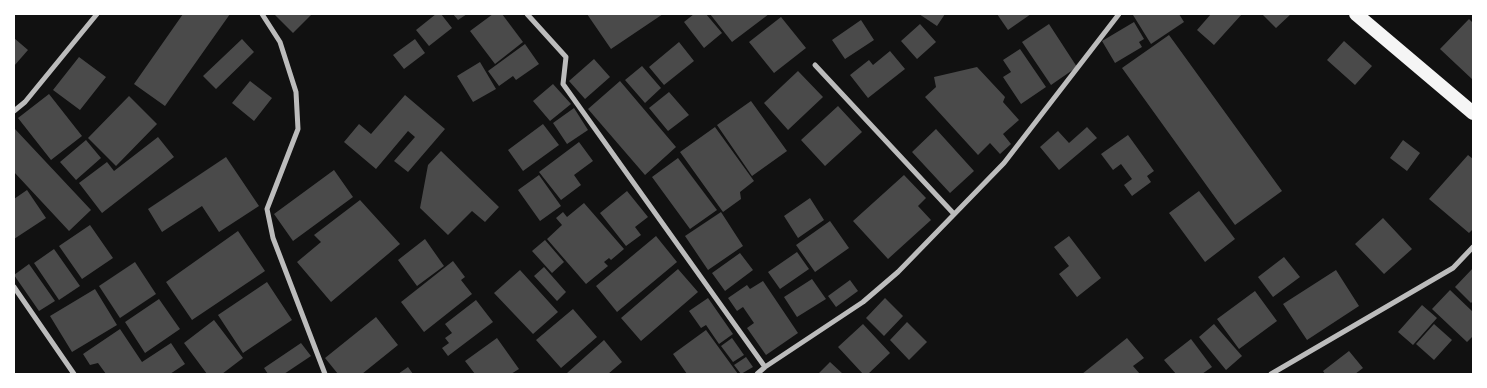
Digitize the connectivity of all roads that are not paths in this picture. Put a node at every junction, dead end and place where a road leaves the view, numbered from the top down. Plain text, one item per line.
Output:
1 (97, 14) edge
2 (262, 14) edge
3 (527, 14) edge
4 (1119, 14) edge
5 (1356, 14) edge
6 (815, 65) dead end
7 (14, 111) edge
8 (1473, 113) edge
9 (954, 214) junction
10 (1473, 247) edge
11 (14, 287) edge
12 (765, 367) junction
13 (74, 374) edge
14 (325, 374) edge
15 (757, 374) edge
16 (1271, 374) edge

1 - 7 street
2 - 14 street
3 - 12 street
4 - 9 street
5 - 8 highway
6 - 9 street
9 - 12 street
10 - 16 street
11 - 13 street
12 - 15 street

